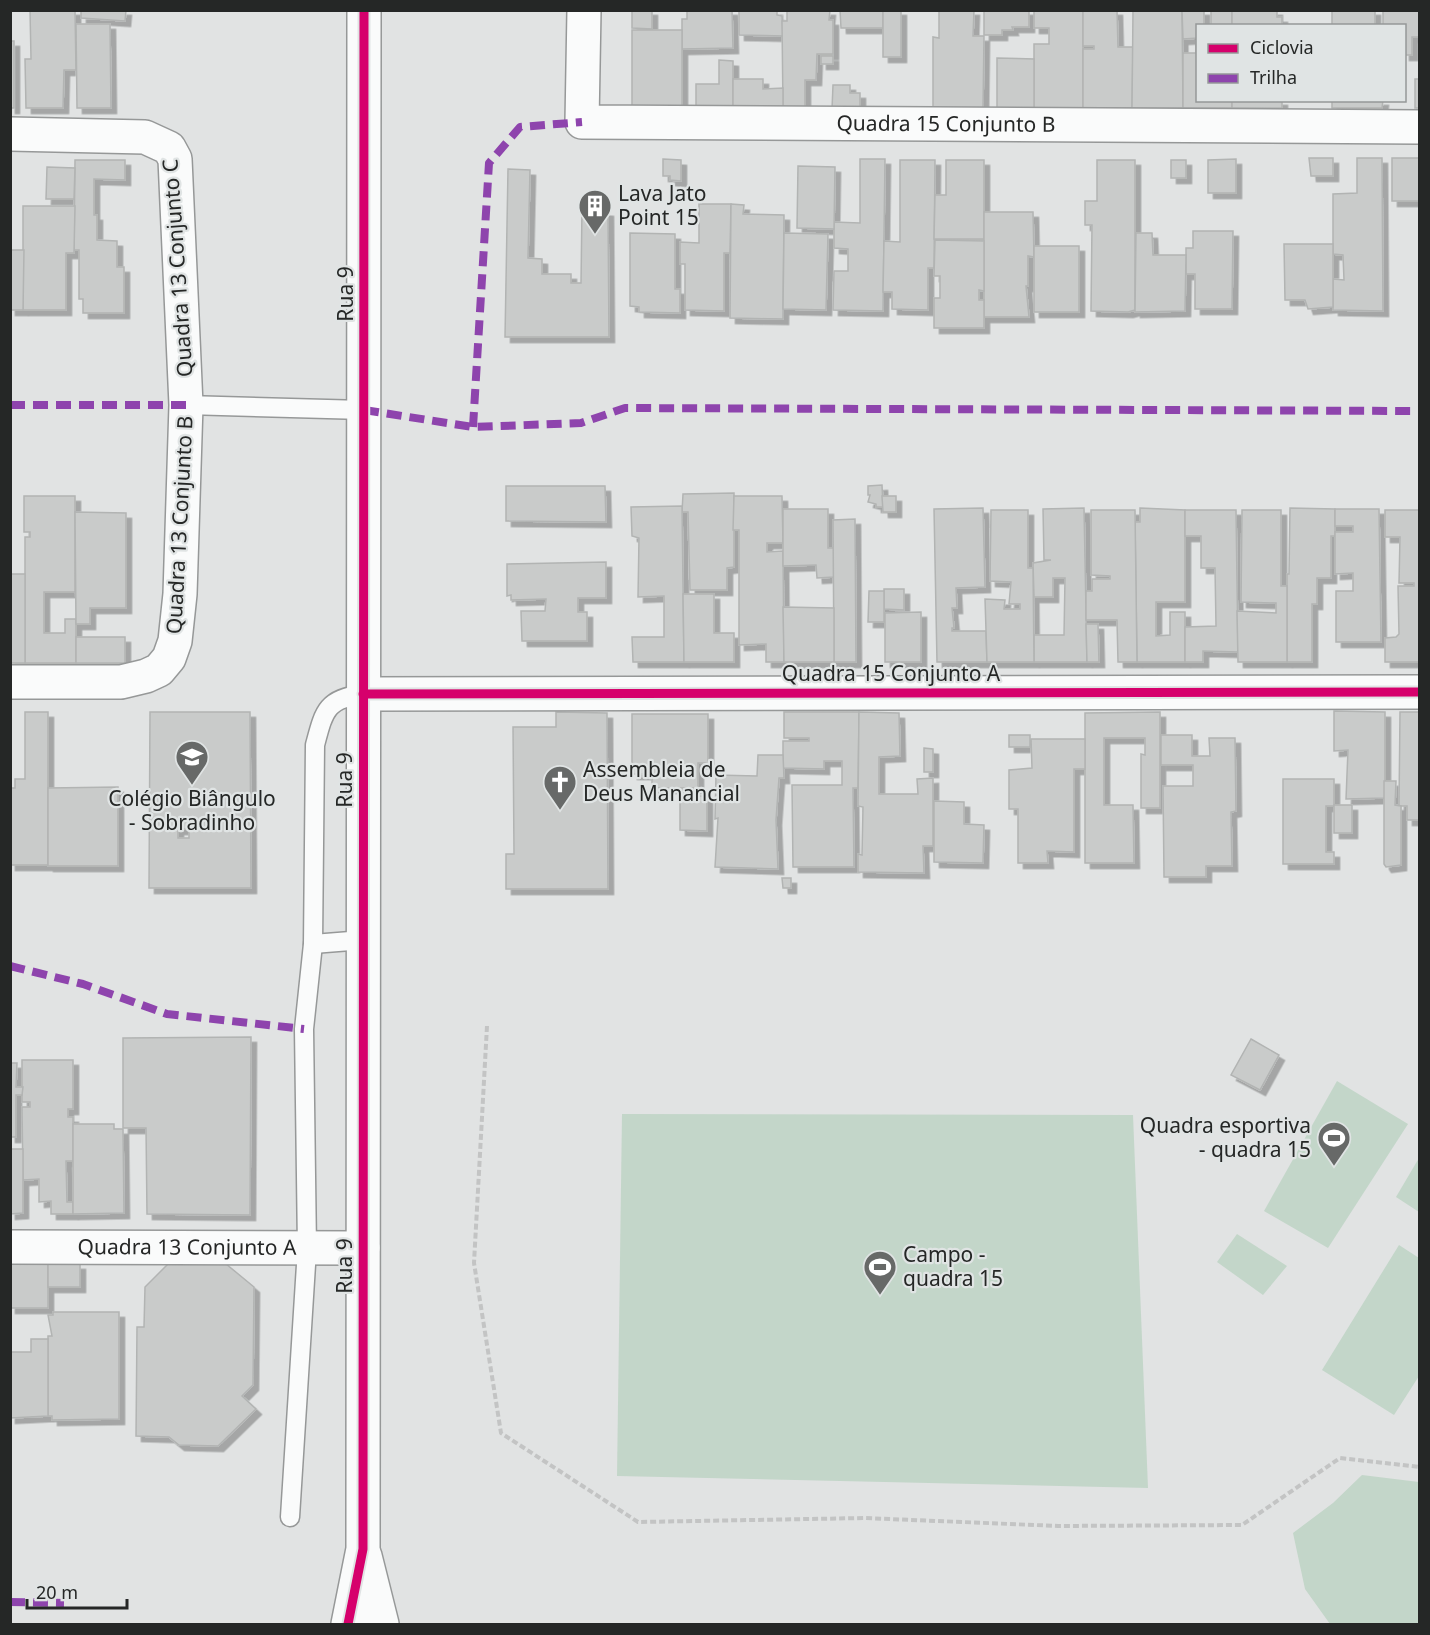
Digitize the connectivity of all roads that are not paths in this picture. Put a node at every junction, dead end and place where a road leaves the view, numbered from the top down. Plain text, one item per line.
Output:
1 (364, 10) edge
2 (584, 10) edge
3 (1419, 127) edge
4 (10, 134) edge
5 (186, 405) junction
6 (364, 410) junction
7 (10, 682) edge
8 (1419, 692) edge
9 (363, 694) junction
10 (363, 940) junction
11 (313, 945) junction
12 (10, 1247) edge
13 (363, 1248) junction
14 (306, 1249) junction
15 (290, 1517) dead end
16 (363, 1549) junction
17 (348, 1624) edge
18 (382, 1624) edge

1 - 6 street, Rua 9
2 - 3 street, Quadra 15 Conjunto B
4 - 5 street, Quadra 13 Conjunto C
5 - 6 lane
5 - 7 street, Quadra 13 Conjunto B
6 - 9 street, Rua 9
8 - 9 street, Quadra 15 Conjunto A
9 - 10 street, Rua 9
9 - 11 lane
10 - 11 lane
10 - 13 street, Rua 9
11 - 14 lane
12 - 14 street, Quadra 13 Conjunto A
13 - 14 street, Quadra 13 Conjunto A
13 - 16 street, Rua 9
14 - 15 lane
16 - 17 street
16 - 18 street

